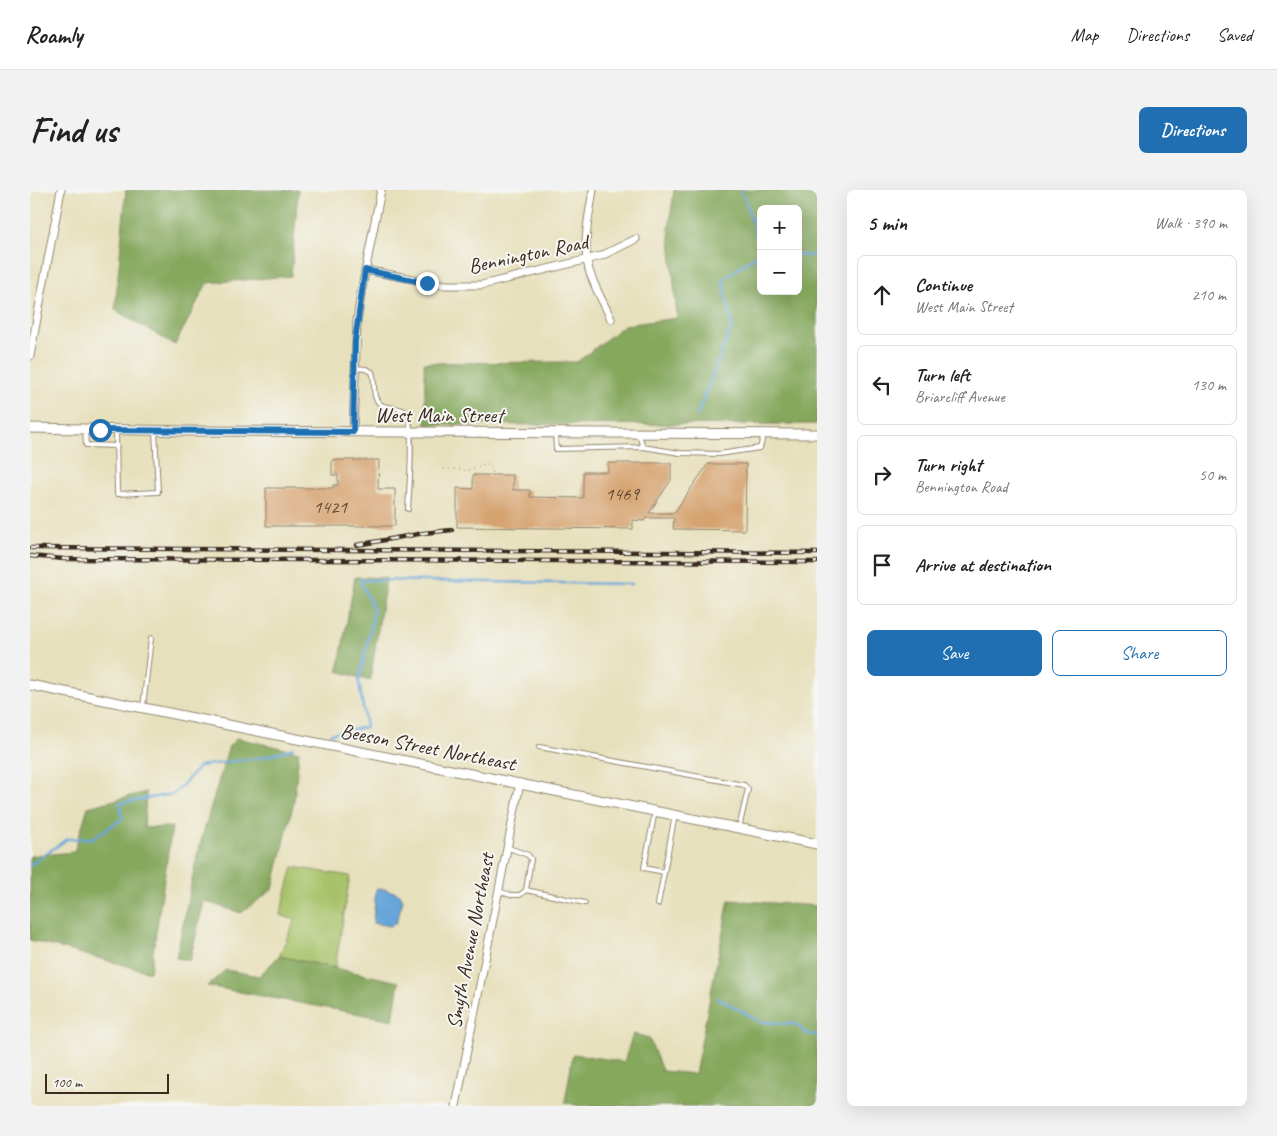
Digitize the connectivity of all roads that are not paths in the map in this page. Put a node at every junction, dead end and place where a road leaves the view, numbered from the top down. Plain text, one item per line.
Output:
1 (61, 190) edge
2 (381, 190) edge
3 (593, 190) edge
4 (636, 239) dead end
5 (587, 260) junction
6 (365, 270) junction
7 (611, 319) dead end
8 (30, 356) edge
9 (355, 368) junction
10 (30, 428) edge
11 (85, 429) junction
12 (116, 430) junction
13 (154, 430) junction
14 (353, 432) junction
15 (411, 432) junction
16 (555, 433) junction
17 (639, 434) junction
18 (764, 434) junction
19 (817, 434) edge
20 (117, 446) junction
21 (643, 447) junction
22 (408, 509) dead end
23 (151, 638) dead end
24 (30, 688) edge
25 (143, 707) junction
26 (539, 747) dead end
27 (520, 783) junction
28 (655, 811) junction
29 (675, 815) junction
30 (739, 828) junction
31 (817, 844) edge
32 (506, 847) junction
33 (664, 872) junction
34 (498, 890) junction
35 (526, 890) junction
36 (585, 903) dead end
37 (658, 904) dead end
38 (456, 1106) edge

1 - 8 street
2 - 6 street
3 - 5 street
4 - 5 street, Bennington Road
5 - 6 street, Bennington Road
5 - 7 street
6 - 9 street
9 - 14 street
9 - 15 lane
10 - 11 street, West Main Street
11 - 12 street, West Main Street
11 - 20 lane
12 - 13 street, West Main Street
12 - 20 lane
13 - 14 street, West Main Street
13 - 20 lane
14 - 15 street, West Main Street
15 - 16 street, West Main Street
15 - 22 lane
16 - 17 street, West Main Street
16 - 21 lane
17 - 18 street, West Main Street
17 - 21 lane
18 - 19 street, West Main Street
18 - 21 lane
23 - 25 lane
24 - 25 street, Beeson Street Northeast
25 - 27 street, Beeson Street Northeast
26 - 30 lane
27 - 28 street, Beeson Street Northeast
27 - 32 street, Smyth Avenue Northeast
28 - 29 street, Beeson Street Northeast
28 - 33 lane
29 - 30 street, Beeson Street Northeast
29 - 33 lane
30 - 31 street, Beeson Street Northeast
32 - 34 street, Smyth Avenue Northeast
32 - 35 lane
33 - 37 lane
34 - 35 lane
34 - 38 street, Smyth Avenue Northeast
35 - 36 lane

